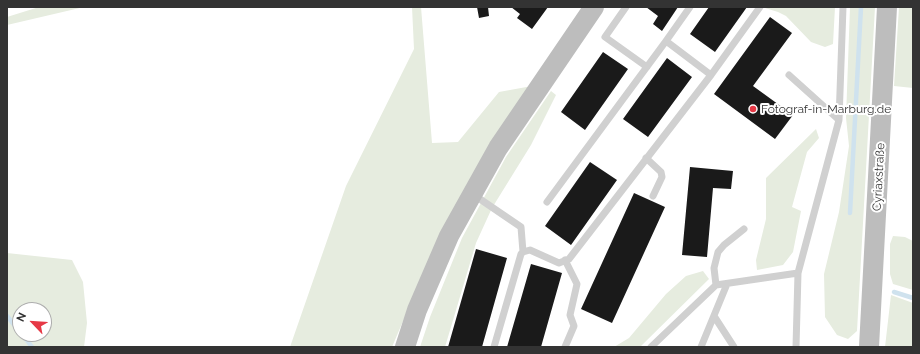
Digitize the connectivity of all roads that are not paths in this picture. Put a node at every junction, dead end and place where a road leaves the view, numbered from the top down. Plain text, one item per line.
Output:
1 (594, 7) edge
2 (626, 7) edge
3 (690, 7) edge
4 (760, 7) edge
5 (843, 7) edge
6 (887, 7) edge
7 (666, 41) junction
8 (647, 67) junction
9 (711, 75) junction
10 (790, 75) dead end
11 (839, 120) junction
12 (646, 158) junction
13 (472, 194) junction
14 (653, 196) dead end
15 (547, 202) dead end
16 (744, 229) dead end
17 (523, 252) junction
18 (565, 260) junction
19 (798, 274) junction
20 (727, 284) junction
21 (716, 286) junction
22 (714, 316) junction
23 (405, 347) edge
24 (494, 347) edge
25 (565, 347) edge
26 (651, 347) edge
27 (701, 347) edge
28 (734, 347) edge
29 (796, 347) edge
30 (869, 347) edge

1 - 13 street
2 - 8 lane
3 - 7 lane
4 - 9 lane
5 - 11 lane
6 - 30 street, Cyriaxstraße
7 - 8 lane
7 - 9 lane
8 - 15 lane
9 - 12 lane
10 - 11 lane
11 - 19 lane
12 - 14 lane
12 - 18 lane
13 - 17 lane
13 - 23 street
16 - 21 lane
17 - 18 lane
17 - 24 lane
18 - 25 lane
19 - 20 lane
19 - 29 lane
20 - 21 lane
20 - 22 lane
21 - 26 lane
22 - 27 lane
22 - 28 lane

